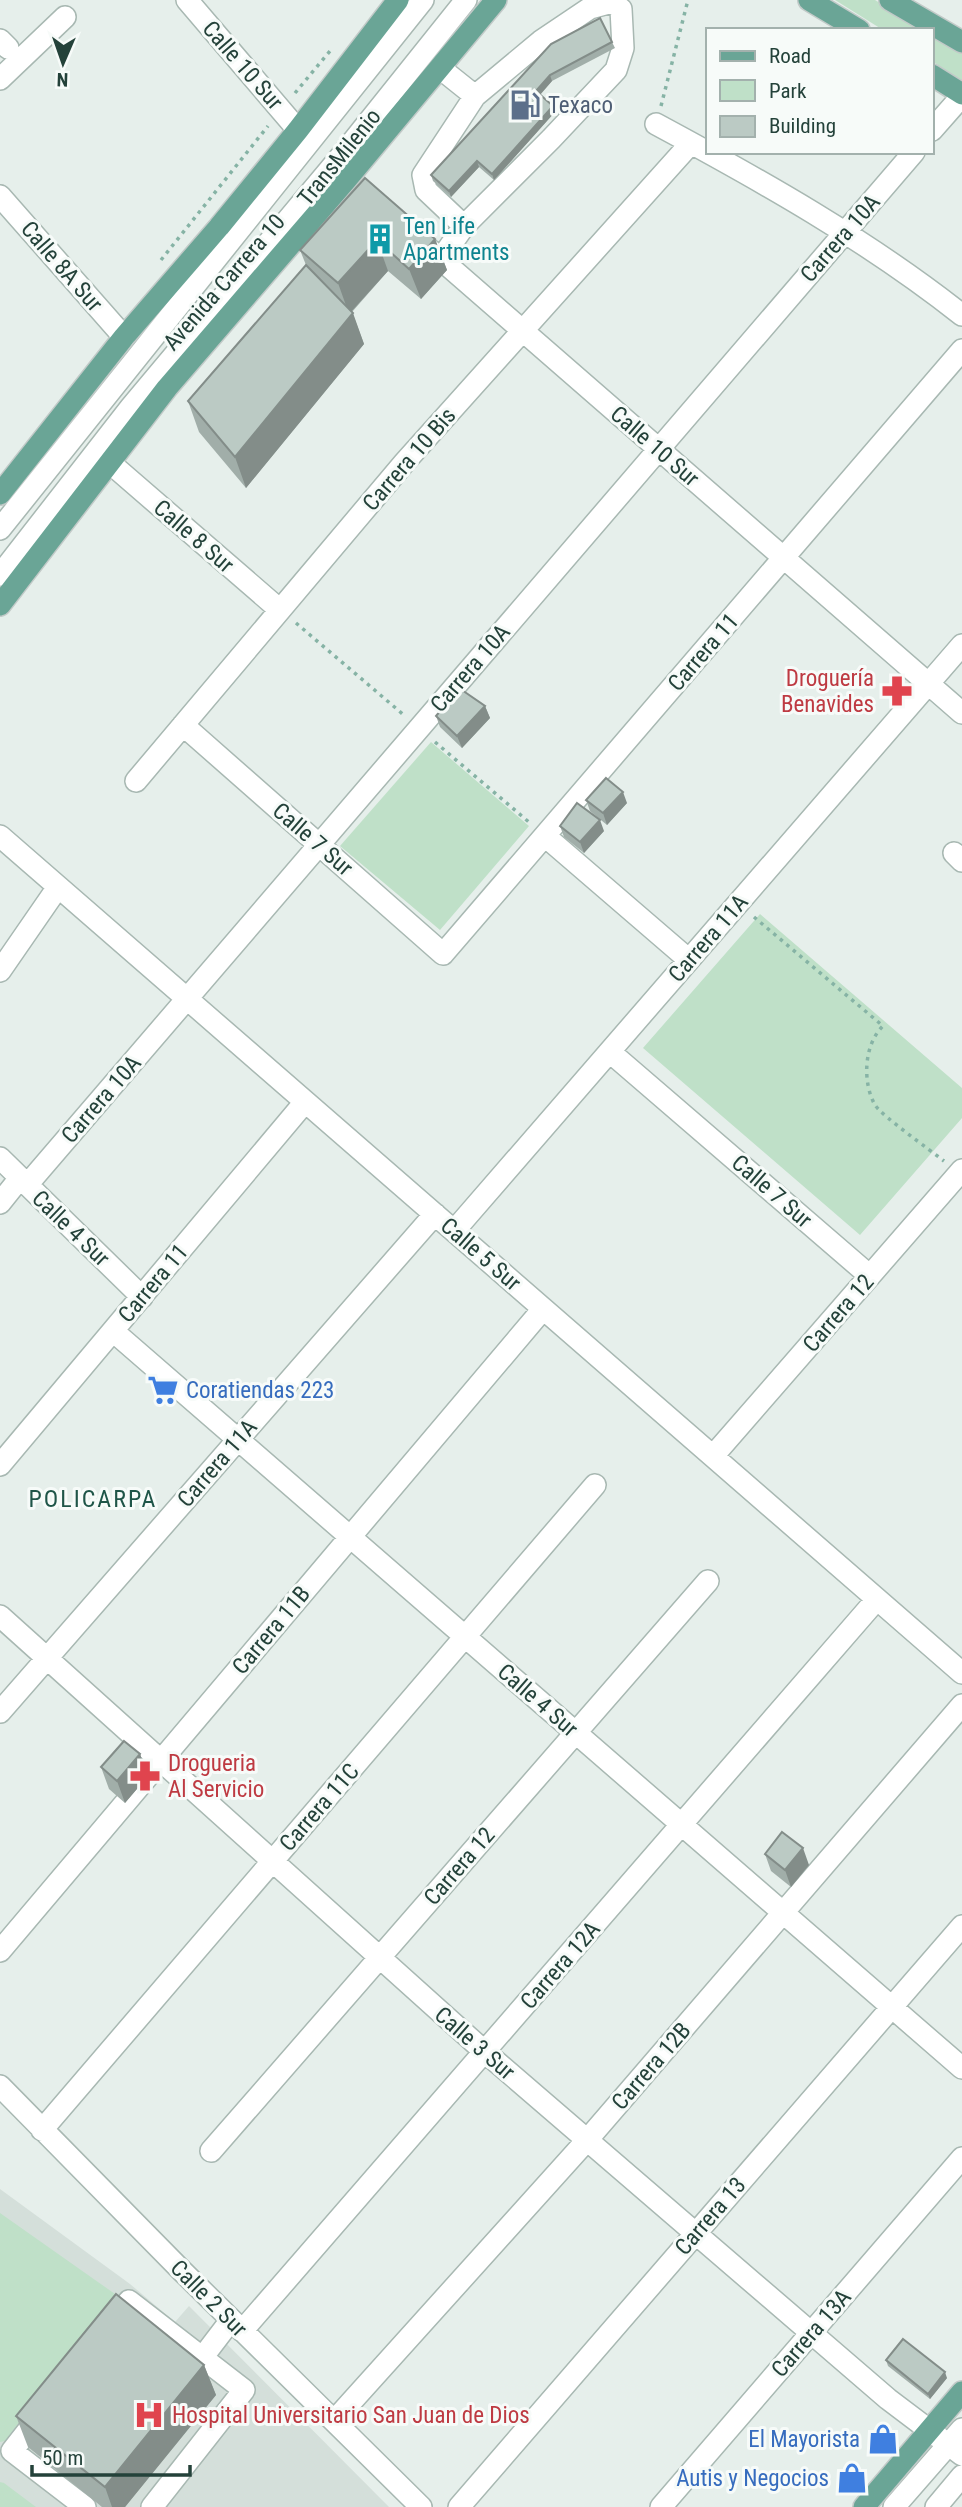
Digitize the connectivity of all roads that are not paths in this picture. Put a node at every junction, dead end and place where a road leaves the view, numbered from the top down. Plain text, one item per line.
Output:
1 (187, 0) edge
2 (398, 0) edge
3 (423, 0) edge
4 (466, 0) edge
5 (511, 0) edge
6 (809, 0) edge
7 (890, 0) edge
8 (489, 8) edge
9 (65, 17) dead end
10 (856, 28) edge
11 (962, 41) edge
12 (440, 68) junction
13 (934, 76) edge
14 (0, 79) edge
15 (962, 95) edge
16 (475, 96) junction
17 (656, 124) road end
18 (934, 128) edge
19 (298, 130) junction
20 (691, 143) junction
21 (706, 152) edge
22 (710, 154) edge
23 (912, 154) edge
24 (0, 196) edge
25 (402, 226) edge
26 (464, 226) junction
27 (845, 232) junction
28 (441, 259) junction
29 (962, 315) edge
30 (522, 331) junction
31 (124, 337) junction
32 (962, 350) edge
33 (659, 449) junction
34 (108, 462) junction
35 (0, 494) edge
36 (0, 528) edge
37 (783, 558) junction
38 (0, 575) edge
39 (0, 605) edge
40 (281, 610) junction
41 (962, 645) edge
42 (929, 684) junction
43 (962, 713) edge
44 (183, 725) junction
45 (136, 781) dead end
46 (0, 836) edge
47 (545, 836) junction
48 (319, 845) junction
49 (58, 887) junction
50 (443, 954) joint
51 (689, 960) junction
52 (0, 971) edge
53 (187, 999) junction
54 (610, 1052) junction
55 (305, 1102) junction
56 (0, 1158) edge
57 (24, 1182) junction
58 (958, 1182) edge
59 (0, 1203) edge
60 (435, 1214) junction
61 (454, 1231) junction
62 (870, 1276) junction
63 (142, 1297) junction
64 (543, 1309) junction
65 (113, 1331) junction
66 (238, 1440) junction
67 (713, 1456) junction
68 (0, 1465) edge
69 (595, 1485) dead end
70 (350, 1537) junction
71 (708, 1581) dead end
72 (877, 1599) junction
73 (0, 1616) edge
74 (465, 1637) junction
75 (47, 1658) junction
76 (962, 1673) edge
77 (962, 1705) edge
78 (0, 1712) edge
79 (575, 1732) junction
80 (161, 1761) junction
81 (681, 1825) junction
82 (273, 1861) junction
83 (782, 1912) junction
84 (962, 1926) edge
85 (0, 1951) edge
86 (379, 1958) junction
87 (892, 2007) junction
88 (485, 2052) junction
89 (962, 2068) edge
90 (0, 2087) edge
91 (42, 2130) junction
92 (588, 2140) junction
93 (211, 2151) dead end
94 (962, 2158) edge
95 (695, 2234) junction
96 (237, 2326) junction
97 (811, 2334) junction
98 (96, 2344) edge
99 (202, 2358) junction
100 (962, 2392) edge
101 (54, 2398) edge
102 (334, 2421) junction
103 (929, 2430) junction
104 (957, 2443) edge
105 (962, 2476) edge
106 (85, 2507) edge
107 (152, 2507) edge
108 (421, 2507) edge
109 (459, 2507) edge
110 (661, 2507) edge
111 (864, 2507) edge
112 (894, 2507) edge
113 (936, 2507) edge

1 - 19 street, Calle 10 Sur
2 - 19 main road, Avenida Carrera 10
3 - 36 street, TransMilenio
4 - 38 street, TransMilenio
5 - 8 main road
6 - 10 main road
7 - 11 main road
8 - 12 main road, Avenida Carrera 10
9 - 14 street
12 - 16 street
12 - 34 main road, Avenida Carrera 10
13 - 15 main road
15 - 18 street
16 - 26 street
16 - 26 street
17 - 20 street
19 - 31 main road, Avenida Carrera 10
20 - 21 street
20 - 30 street, Carrera 10 Bis
22 - 27 street
23 - 27 street, Carrera 10A
24 - 31 street, Calle 8A Sur
25 - 28 street, Calle 10 Sur
26 - 28 street
27 - 29 street
27 - 33 street, Carrera 10A
28 - 30 street, Calle 10 Sur
30 - 33 street, Calle 10 Sur
30 - 40 street, Carrera 10 Bis
31 - 35 main road, Avenida Carrera 10
32 - 37 street, Carrera 11
33 - 37 street, Calle 10 Sur
33 - 48 street, Carrera 10A
34 - 39 main road, Avenida Carrera 10
34 - 40 street, Calle 8 Sur
37 - 42 street, Calle 10 Sur
37 - 47 street, Carrera 11
40 - 44 street, Carrera 10 Bis
41 - 42 street, Carrera 11A
42 - 43 street, Calle 10 Sur
42 - 51 street, Carrera 11A
44 - 45 street, Carrera 10 Bis
44 - 48 street, Calle 7 Sur
46 - 49 street, Calle 5 Sur
47 - 50 street, Carrera 11
47 - 51 street
48 - 50 street, Calle 7 Sur
48 - 53 street, Carrera 10A
49 - 52 street
49 - 53 street, Calle 5 Sur
51 - 54 street, Carrera 11A
53 - 55 street, Calle 5 Sur
53 - 57 street, Carrera 10A
54 - 61 street, Carrera 11A
54 - 62 street, Calle 7 Sur
55 - 60 street, Calle 5 Sur
55 - 63 street, Carrera 11
56 - 57 street, Calle 4 Sur
57 - 59 street, Carrera 10A
57 - 63 street, Calle 4 Sur
58 - 62 street, Carrera 12
60 - 61 street, Calle 5 Sur
60 - 66 street, Carrera 11A
61 - 64 street, Calle 5 Sur
62 - 67 street, Carrera 12
63 - 65 street, Carrera 11
64 - 67 street, Calle 5 Sur
64 - 70 street, Carrera 11B
65 - 66 street, Calle 4 Sur
65 - 68 street, Carrera 11
66 - 70 street, Calle 4 Sur
66 - 75 street, Carrera 11A
67 - 72 street, Calle 5 Sur
69 - 74 street, Carrera 11C
70 - 74 street, Calle 4 Sur
70 - 80 street, Carrera 11B
71 - 79 street, Carrera 12
72 - 76 street, Calle 5 Sur
72 - 81 street, Carrera 12A
73 - 75 street, Calle 3 Sur
74 - 79 street, Calle 4 Sur
74 - 82 street, Carrera 11C
75 - 78 street, Carrera 11A
75 - 80 street, Calle 3 Sur
77 - 83 street, Carrera 12B
79 - 81 street, Calle 4 Sur
79 - 86 street, Carrera 12
80 - 82 street, Calle 3 Sur
80 - 85 street, Carrera 11B
81 - 83 street, Calle 4 Sur
81 - 88 street, Carrera 12A
82 - 86 street, Calle 3 Sur
82 - 91 street, Carrera 11C
83 - 87 street, Calle 4 Sur
83 - 92 street, Carrera 12B
84 - 87 street, Carrera 13
86 - 88 street, Calle 3 Sur
86 - 93 street, Carrera 12
87 - 89 street, Calle 4 Sur
87 - 95 street, Carrera 13
88 - 92 street, Calle 3 Sur
88 - 96 street, Carrera 12A
90 - 91 street, Calle 2 Sur
91 - 96 street, Calle 2 Sur
92 - 95 street, Calle 3 Sur
92 - 102 street, Carrera 12B
94 - 97 street, Carrera 13A
95 - 97 street, Calle 3 Sur
95 - 109 street, Carrera 13
96 - 99 street, Carrera 12A
96 - 102 street, Calle 2 Sur
97 - 103 street, Calle 3 Sur
97 - 110 street, Carrera 13A
98 - 99 street
99 - 107 street
100 - 103 main road
101 - 106 street
102 - 108 street, Calle 2 Sur
103 - 104 street, Calle 3 Sur
103 - 111 main road
104 - 112 street
105 - 113 street

